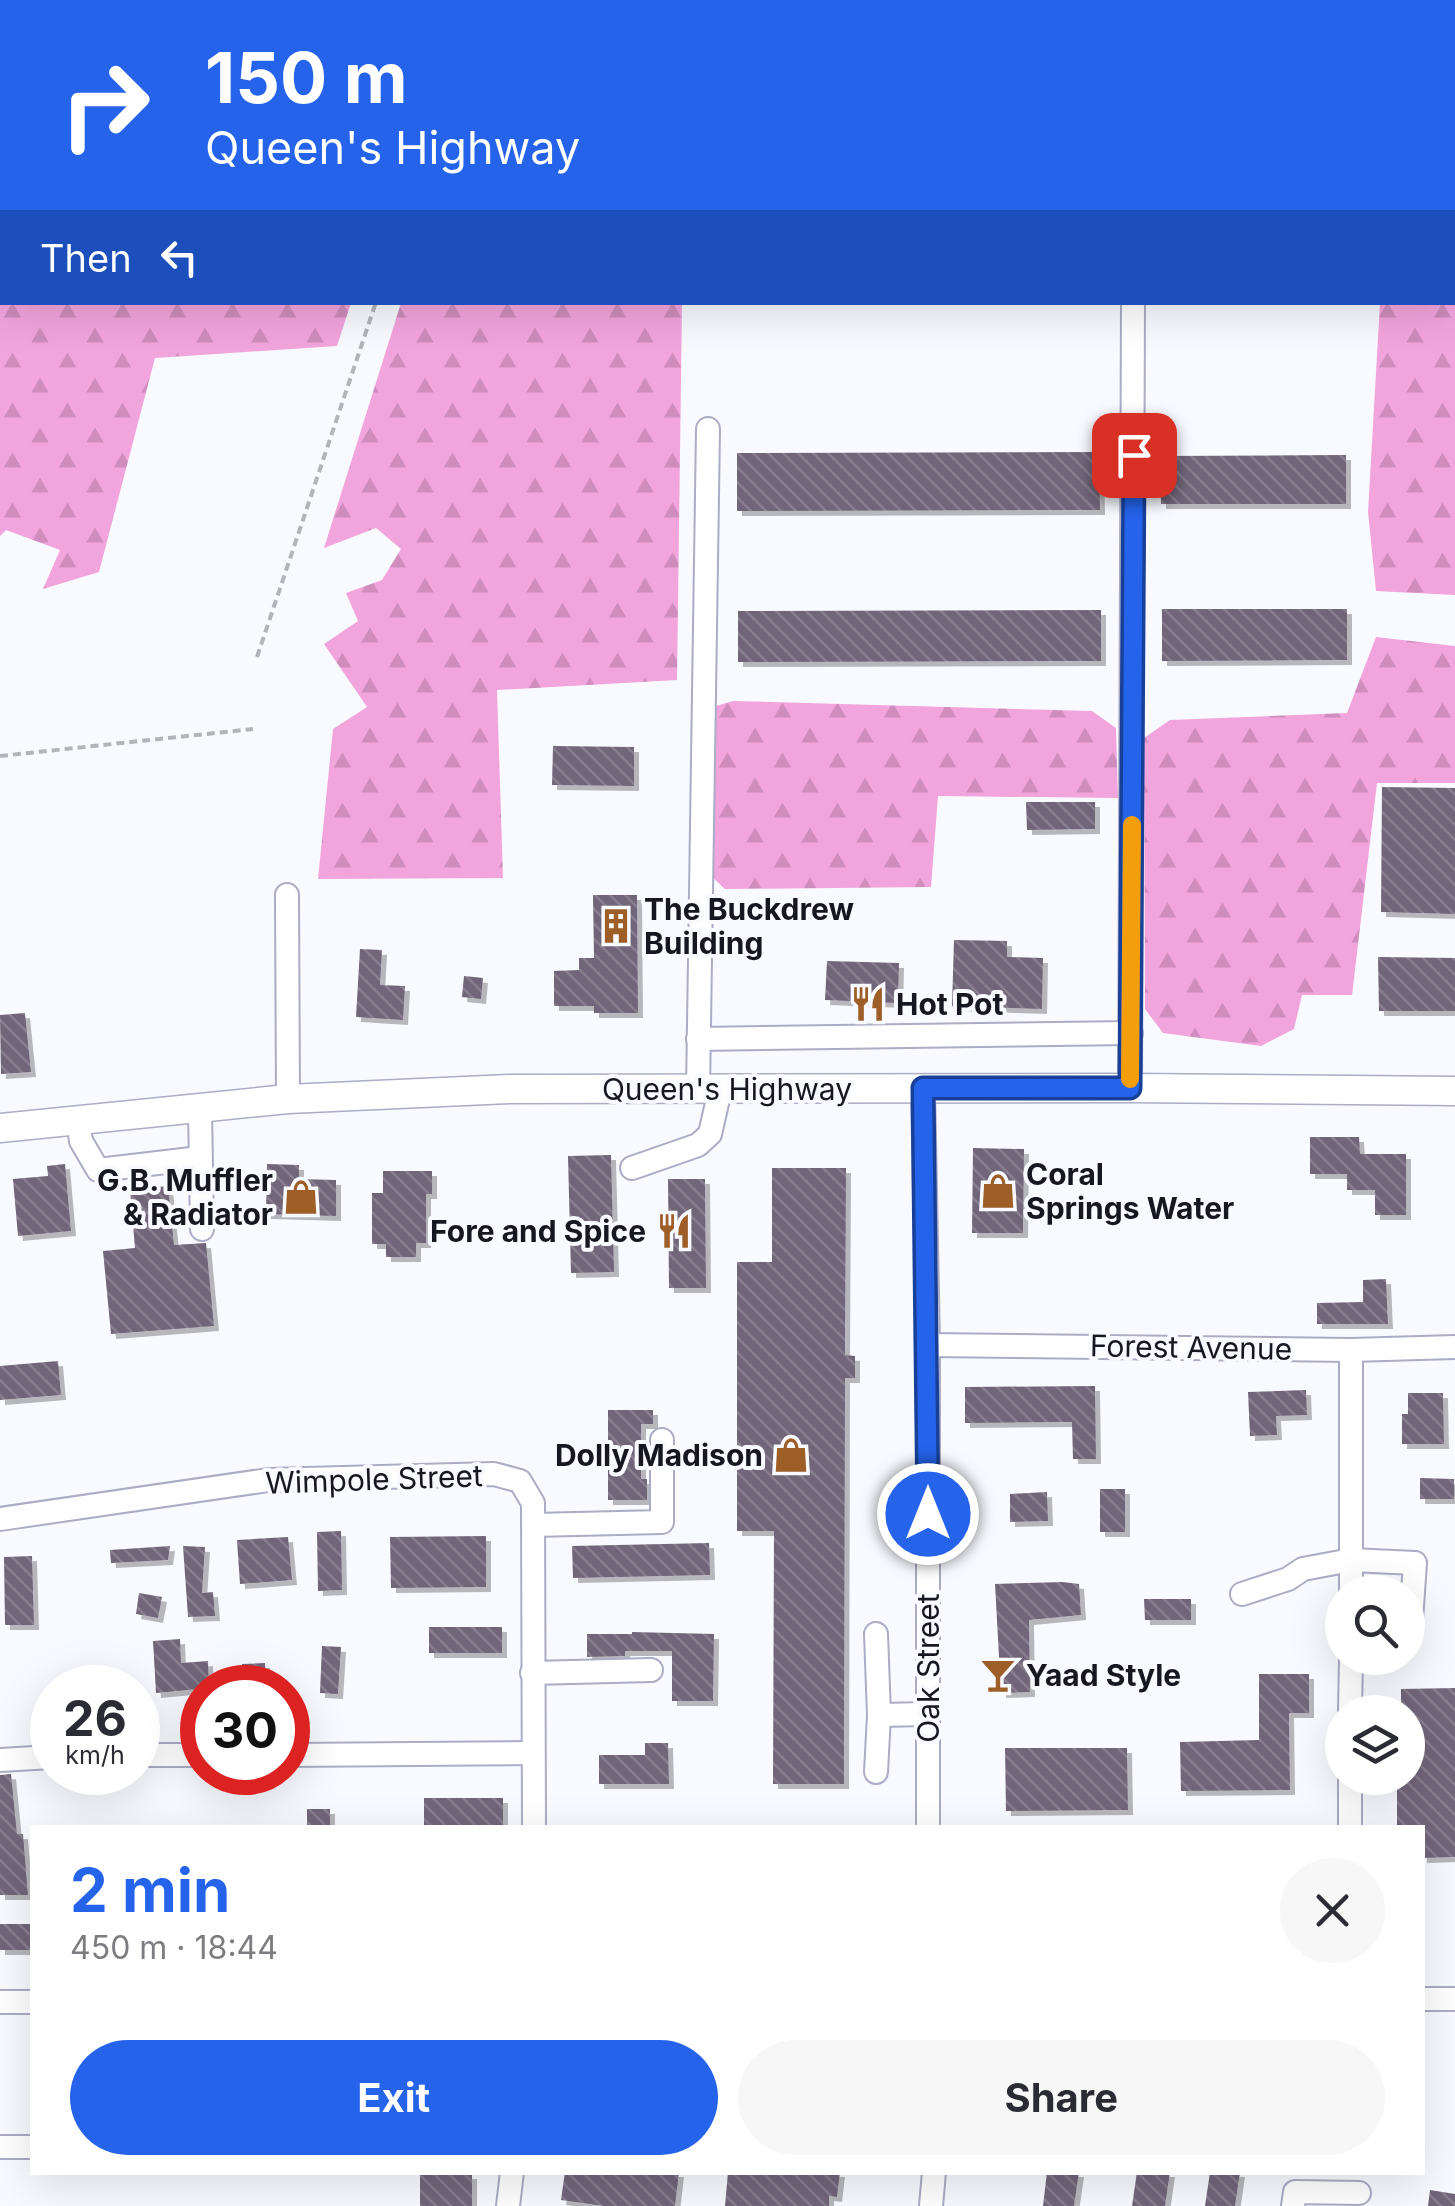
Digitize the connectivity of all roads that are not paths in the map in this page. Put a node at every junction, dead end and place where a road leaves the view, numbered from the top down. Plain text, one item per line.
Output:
1 (1133, 305) edge
2 (708, 429) dead end
3 (287, 894) dead end
4 (1131, 1033) junction
5 (698, 1038) junction
6 (923, 1088) junction
7 (1130, 1088) junction
8 (709, 1090) junction
9 (1455, 1091) edge
10 (288, 1099) junction
11 (200, 1108) junction
12 (78, 1120) junction
13 (0, 1128) edge
14 (200, 1158) junction
15 (632, 1168) dead end
16 (202, 1229) dead end
17 (928, 1345) junction
18 (1455, 1347) edge
19 (1351, 1350) junction
20 (662, 1440) dead end
21 (0, 1519) edge
22 (533, 1525) junction
23 (1351, 1560) junction
24 (1351, 1575) edge
25 (1413, 1575) edge
26 (1242, 1594) dead end
27 (876, 1634) dead end
28 (651, 1670) dead end
29 (532, 1673) junction
30 (928, 1714) junction
31 (879, 1715) junction
32 (532, 1754) junction
33 (310, 1755) edge
34 (30, 1758) edge
35 (0, 1760) edge
36 (876, 1772) dead end
37 (1350, 1795) edge
38 (534, 1825) edge
39 (928, 1825) edge
40 (1350, 1825) edge
41 (1425, 1999) edge
42 (1455, 1999) edge
43 (0, 2002) edge
44 (30, 2002) edge
45 (0, 2147) edge
46 (30, 2147) edge
47 (512, 2175) edge
48 (934, 2175) edge
49 (1359, 2191) edge
50 (508, 2206) edge
51 (932, 2206) edge
52 (1293, 2206) edge

1 - 4 street
2 - 5 street
3 - 10 street
4 - 5 street
4 - 7 street
5 - 8 street
6 - 7 main road, Queen's Highway
6 - 8 main road, Queen's Highway
6 - 17 street, Oak Street
7 - 9 main road, Queen's Highway
8 - 10 main road, Queen's Highway
8 - 15 street
10 - 11 main road, Queen's Highway
11 - 12 main road, Queen's Highway
11 - 14 street
12 - 13 main road, Queen's Highway
12 - 14 street
14 - 16 street
17 - 19 street, Forest Avenue
17 - 30 street, Oak Street
18 - 19 street, Forest Avenue
19 - 23 street
20 - 22 street
21 - 22 street, Wimpole Street
22 - 29 street, Wimpole Street
23 - 24 street
23 - 25 street
23 - 26 street
27 - 31 street
28 - 29 street
29 - 32 street, Wimpole Street
30 - 31 street
30 - 39 street, Oak Street
31 - 36 street
32 - 33 street
32 - 38 street, Wimpole Street
34 - 35 street
37 - 40 street
41 - 42 street
43 - 44 street
45 - 46 street
47 - 50 street
48 - 51 street
49 - 52 street

